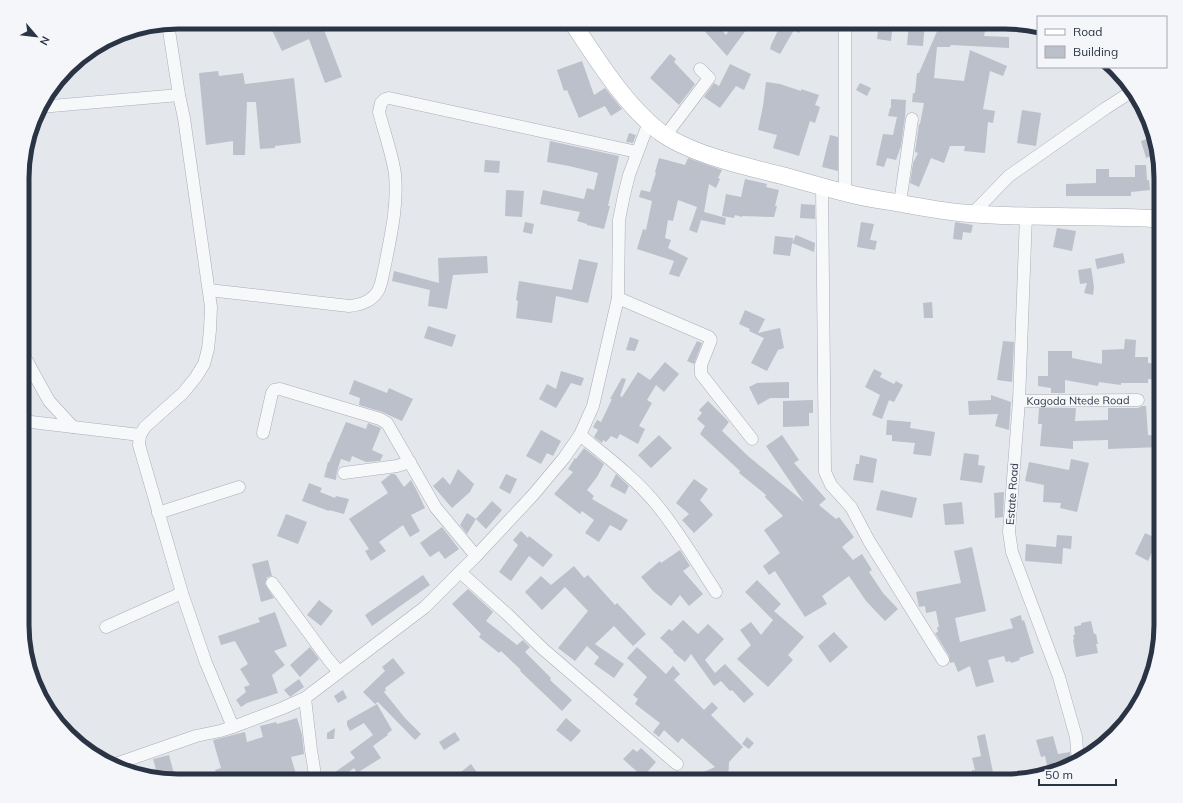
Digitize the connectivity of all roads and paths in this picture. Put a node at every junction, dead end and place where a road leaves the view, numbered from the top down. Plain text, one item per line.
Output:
1 (169, 29) edge
2 (577, 29) edge
3 (845, 29) edge
4 (700, 69) dead end
5 (179, 94) junction
6 (1128, 94) edge
7 (47, 106) edge
8 (912, 119) dead end
9 (649, 122) junction
10 (666, 135) junction
11 (637, 152) junction
12 (822, 186) junction
13 (845, 193) junction
14 (900, 203) junction
15 (974, 213) junction
16 (1026, 216) junction
17 (1154, 219) edge
18 (209, 290) junction
19 (618, 298) junction
20 (29, 365) edge
21 (1138, 400) dead end
22 (1019, 401) junction
23 (29, 422) edge
24 (73, 427) junction
25 (263, 433) dead end
26 (140, 435) junction
27 (580, 435) junction
28 (752, 438) dead end
29 (410, 462) junction
30 (344, 473) dead end
31 (239, 487) dead end
32 (158, 513) junction
33 (476, 556) junction
34 (460, 572) junction
35 (272, 583) dead end
36 (716, 592) dead end
37 (182, 593) junction
38 (106, 627) dead end
39 (943, 660) dead end
40 (339, 672) junction
41 (305, 698) junction
42 (233, 727) junction
43 (1077, 755) edge
44 (120, 763) edge
45 (678, 764) dead end
46 (315, 774) edge

1 - 5 street
2 - 9 street
3 - 13 street
4 - 10 street
5 - 7 street
5 - 18 street
6 - 15 street
8 - 14 street
9 - 10 street
9 - 11 street
10 - 12 street
11 - 18 street
11 - 19 street
12 - 13 street
12 - 39 street
13 - 14 street
14 - 15 street
15 - 16 street
16 - 17 street
16 - 22 street, Estate Road
18 - 26 street
19 - 27 street
19 - 28 street
20 - 24 street
21 - 22 street, Kagoda Ntede Road
22 - 43 street, Estate Road
23 - 24 street
24 - 26 street
25 - 29 street
26 - 32 street
27 - 33 street
27 - 36 street
29 - 30 street
29 - 33 street
31 - 32 street
32 - 37 street
33 - 34 street
34 - 40 street
34 - 45 street
35 - 40 street
37 - 38 street
37 - 42 street
40 - 41 street
41 - 42 street
41 - 46 street
42 - 44 street

